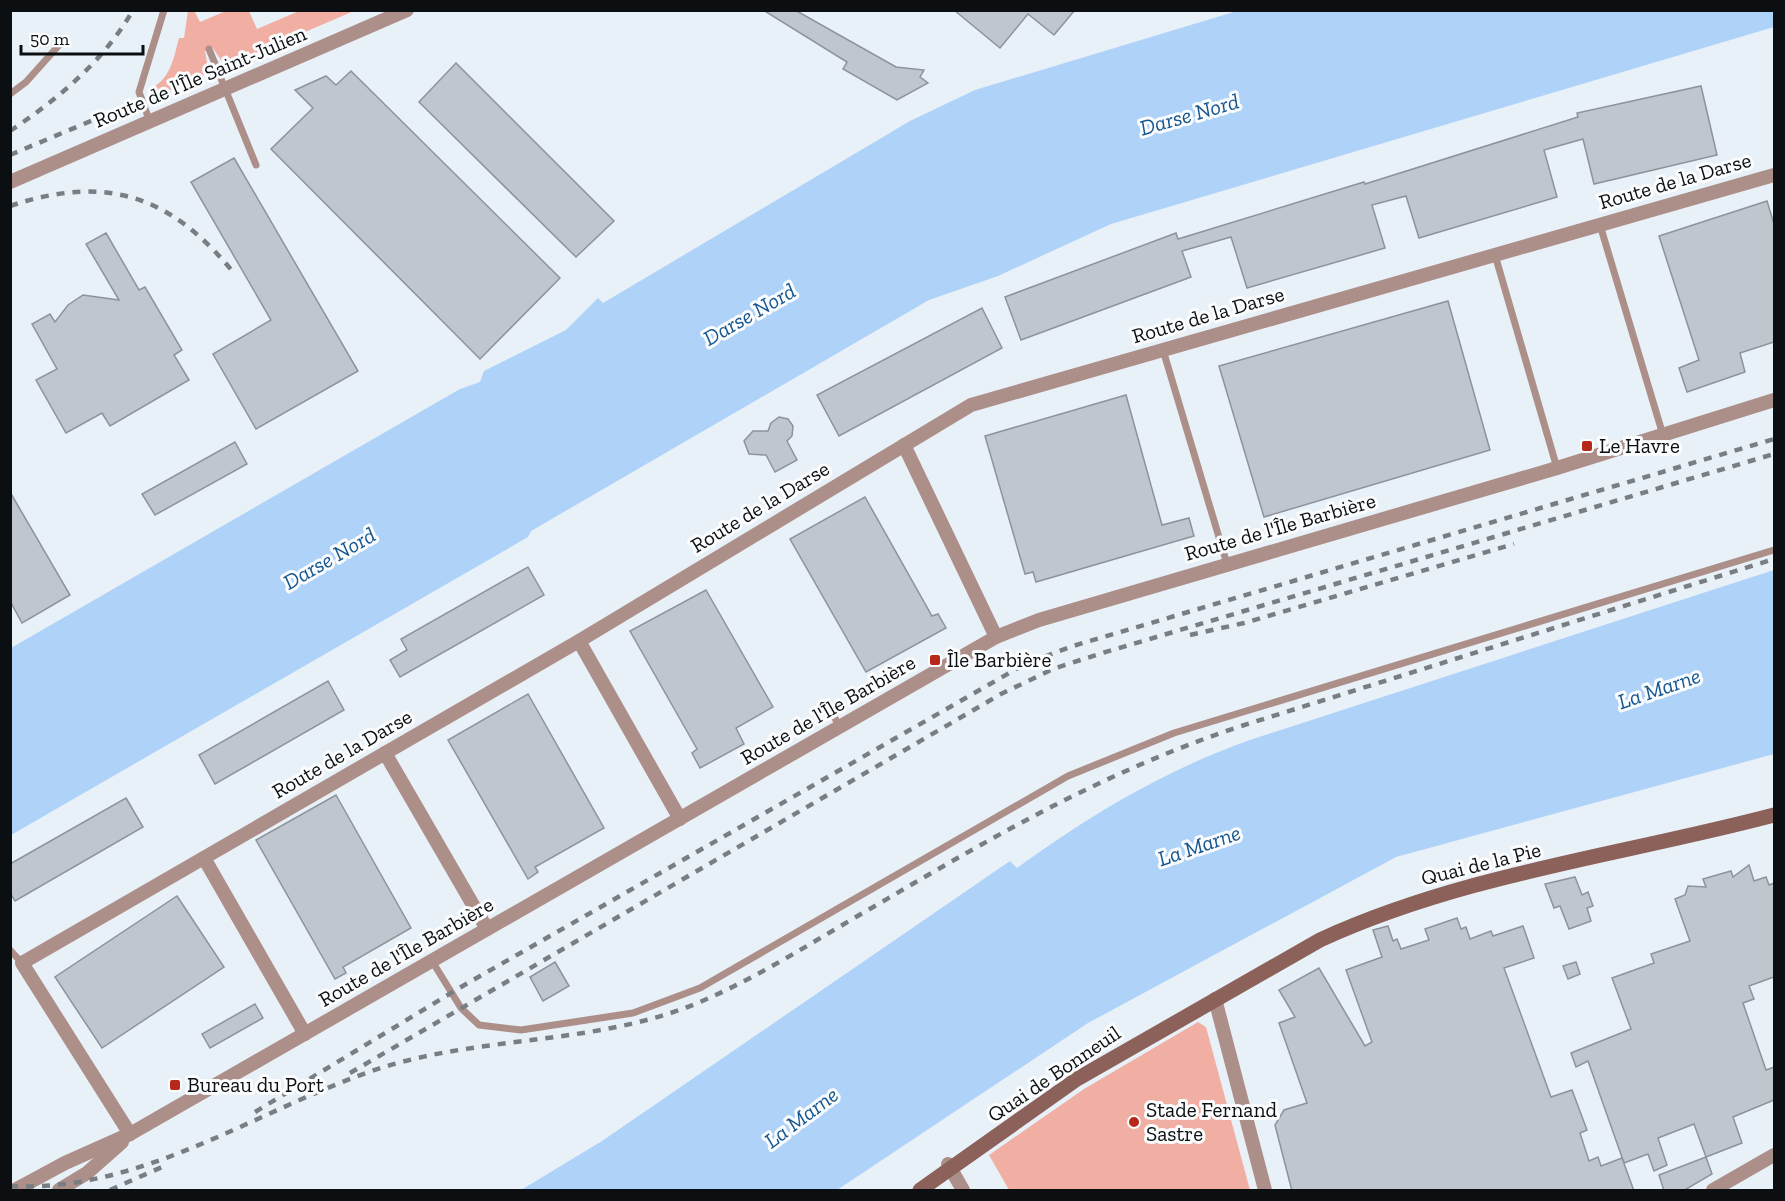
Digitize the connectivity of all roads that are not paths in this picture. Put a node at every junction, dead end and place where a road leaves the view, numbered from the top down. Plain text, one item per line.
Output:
1 (164, 10) edge
2 (406, 10) edge
3 (60, 44) dead end
4 (209, 49) dead end
5 (226, 90) junction
6 (10, 94) edge
7 (150, 122) junction
8 (256, 165) dead end
9 (1774, 175) edge
10 (10, 182) edge
11 (1600, 225) junction
12 (1495, 255) junction
13 (1163, 350) junction
14 (1774, 399) edge
15 (1663, 435) junction
16 (904, 445) junction
17 (1557, 468) junction
18 (1774, 550) edge
19 (1227, 564) junction
20 (996, 637) junction
21 (579, 641) junction
22 (829, 708) dead end
23 (840, 727) junction
24 (385, 753) junction
25 (1774, 815) edge
26 (680, 819) junction
27 (204, 858) junction
28 (487, 929) junction
29 (10, 950) edge
30 (432, 961) junction
31 (22, 963) junction
32 (1215, 999) junction
33 (305, 1034) junction
34 (130, 1134) junction
35 (1774, 1155) edge
36 (950, 1167) junction
37 (15, 1191) edge
38 (59, 1191) edge
39 (920, 1191) edge
40 (963, 1191) edge
41 (1265, 1191) edge
42 (1713, 1191) edge

1 - 7 lane
2 - 5 street, Route de l'Île Saint-Julien
3 - 6 lane
4 - 5 lane
5 - 7 street, Route de l'Île Saint-Julien
5 - 8 lane
7 - 10 street, Route de l'Île Saint-Julien
9 - 11 street, Route de la Darse
11 - 12 street, Route de la Darse
11 - 15 lane
12 - 13 street, Route de la Darse
12 - 17 lane
13 - 16 street, Route de la Darse
13 - 19 lane
14 - 15 street, Route de l'Île Barbière
15 - 17 street, Route de l'Île Barbière
16 - 20 street
16 - 21 street, Route de la Darse
17 - 19 street, Route de l'Île Barbière
18 - 30 lane
19 - 20 street, Route de l'Île Barbière
20 - 23 street, Route de l'Île Barbière
21 - 24 street, Route de la Darse
21 - 26 street
22 - 23 lane
23 - 26 street, Route de l'Île Barbière
24 - 27 street, Route de la Darse
24 - 28 street
25 - 32 street, Quai de la Pie
26 - 28 street, Route de l'Île Barbière
27 - 31 street, Route de la Darse
27 - 33 street
28 - 30 street, Route de l'Île Barbière
29 - 31 lane
30 - 33 street, Route de l'Île Barbière
31 - 34 street
32 - 36 street, Quai de Bonneuil
32 - 41 street
33 - 34 street, Route de l'Île Barbière
34 - 37 street, Route de l'Île Barbière
34 - 38 street, Route de l'Île Barbière
35 - 42 street
36 - 39 street, Quai de Bonneuil
36 - 40 street

